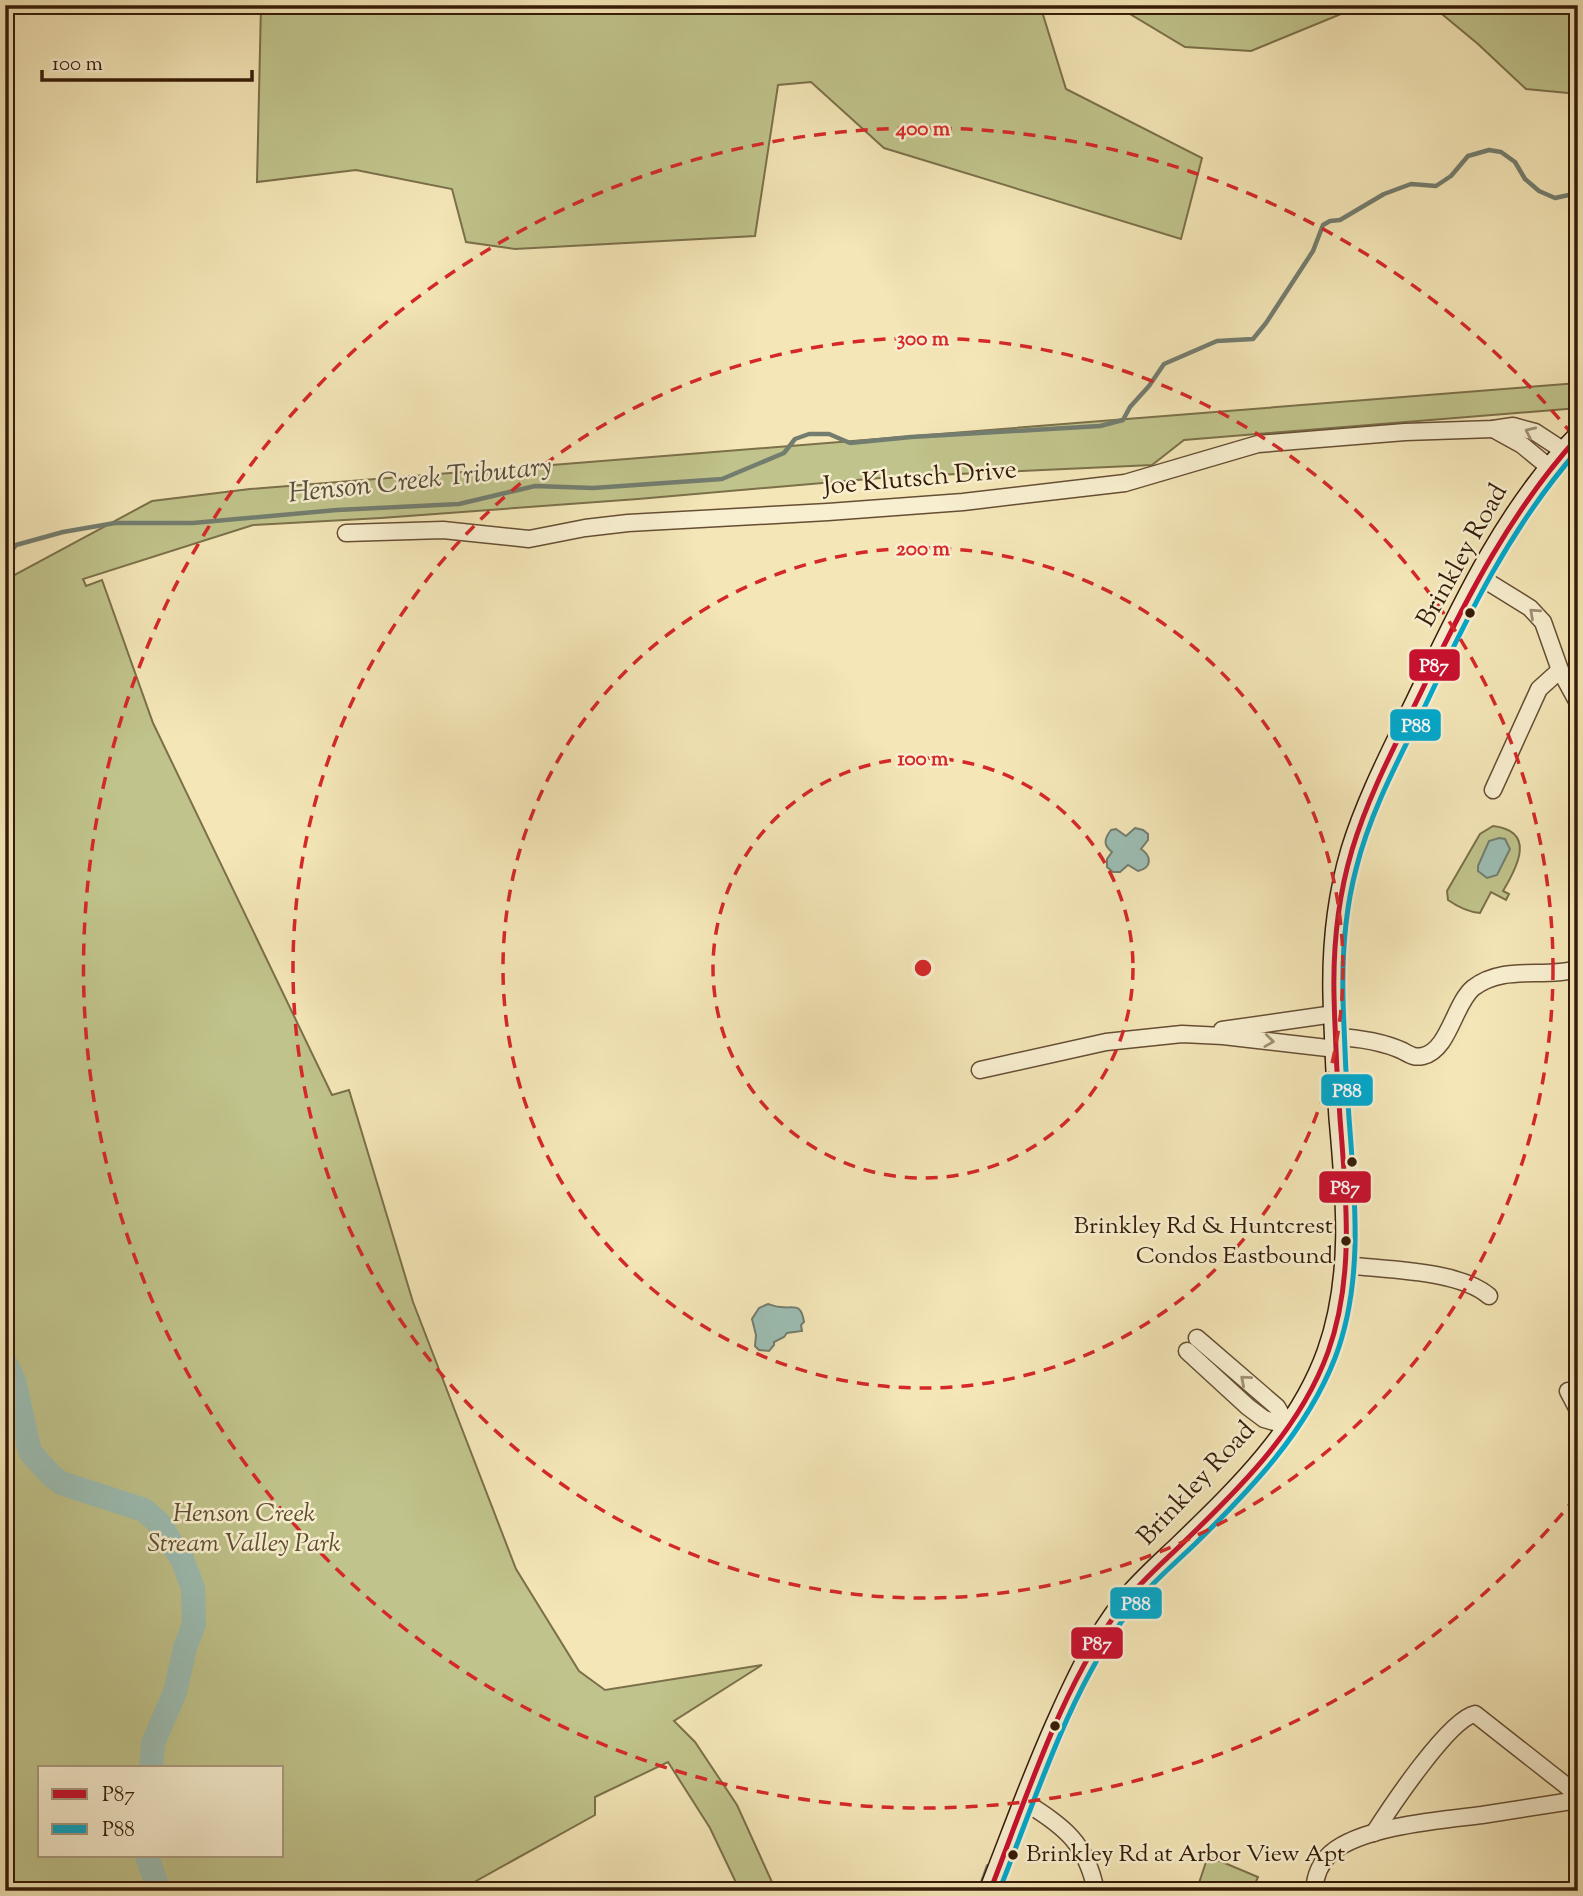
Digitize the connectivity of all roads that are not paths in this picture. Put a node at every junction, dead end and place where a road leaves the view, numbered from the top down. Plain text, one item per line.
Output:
1 (1564, 452) edge
2 (346, 533) dead end
3 (1480, 577) junction
4 (1560, 670) junction
5 (1578, 703) edge
6 (1493, 790) dead end
7 (1578, 969) edge
8 (1334, 1014) junction
9 (1203, 1034) junction
10 (1336, 1043) junction
11 (980, 1070) dead end
12 (1346, 1265) junction
13 (1489, 1296) dead end
14 (1192, 1345) dead end
15 (1568, 1391) dead end
16 (1578, 1410) edge
17 (1288, 1426) junction
18 (1578, 1797) edge
19 (1025, 1802) junction
20 (1374, 1833) junction
21 (990, 1891) edge
22 (1096, 1891) edge
23 (1314, 1891) edge

1 - 2 street, Joe Klutsch Drive
1 - 3 main road, Brinkley Road
4 -> 3 street
3 - 8 main road, Brinkley Road
4 - 5 street
4 - 6 street
7 - 10 street
8 - 9 street
8 - 10 main road, Brinkley Road
9 -> 10 street
9 - 11 street
10 - 12 main road, Brinkley Road
12 - 13 street
12 - 17 main road, Brinkley Road
14 - 17 street
15 - 16 street
17 - 19 main road, Brinkley Road
18 - 20 street
18 - 20 street
19 - 21 main road, Brinkley Road
19 - 22 street
20 - 23 street

